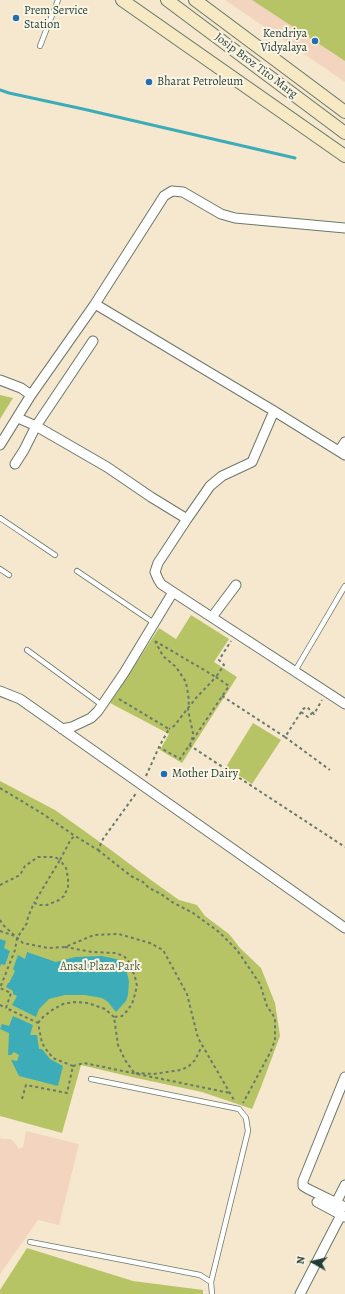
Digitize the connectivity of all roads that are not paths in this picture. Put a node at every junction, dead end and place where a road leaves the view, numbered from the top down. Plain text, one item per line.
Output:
1 (58, 0) edge
2 (122, 0) edge
3 (167, 0) edge
4 (195, 0) edge
5 (40, 46) dead end
6 (345, 112) edge
7 (345, 133) edge
8 (345, 156) edge
9 (345, 228) edge
10 (94, 304) junction
11 (93, 341) dead end
12 (0, 380) edge
13 (31, 395) junction
14 (274, 411) junction
15 (18, 418) junction
16 (36, 426) junction
17 (345, 442) edge
18 (0, 445) edge
19 (342, 453) edge
20 (15, 464) dead end
21 (0, 518) edge
22 (187, 519) junction
23 (55, 554) dead end
24 (0, 569) edge
25 (77, 571) dead end
26 (9, 575) dead end
27 (236, 585) dead end
28 (345, 586) edge
29 (173, 592) junction
30 (212, 617) junction
31 (153, 625) junction
32 (27, 650) dead end
33 (295, 671) junction
34 (0, 691) edge
35 (345, 704) edge
36 (102, 705) junction
37 (62, 730) junction
38 (345, 928) edge
39 (345, 1077) edge
40 (91, 1079) dead end
41 (345, 1185) edge
42 (317, 1202) dead end
43 (336, 1203) junction
44 (344, 1213) edge
45 (30, 1242) dead end
46 (211, 1282) junction
47 (212, 1294) edge
48 (300, 1294) edge

1 - 5 lane
2 - 8 main road, Josip Broz Tito Marg
3 - 7 main road, Josip Broz Tito Marg
4 - 6 main road
9 - 10 street
10 - 13 street
10 - 14 street
11 - 16 street
12 - 13 street
13 - 15 street
14 - 19 street
14 - 22 street
15 - 16 street
15 - 18 street
16 - 20 street
16 - 22 street
17 - 19 street
21 - 23 lane
22 - 29 street
24 - 26 lane
25 - 31 lane
27 - 30 street
28 - 33 lane
29 - 30 street
29 - 31 street
30 - 33 street
31 - 36 street
32 - 36 lane
33 - 35 street
34 - 37 street
36 - 37 street
37 - 38 street
39 - 43 street
40 - 46 lane
41 - 43 street
42 - 44 street
43 - 44 street
44 - 48 street
45 - 46 lane
46 - 47 lane

